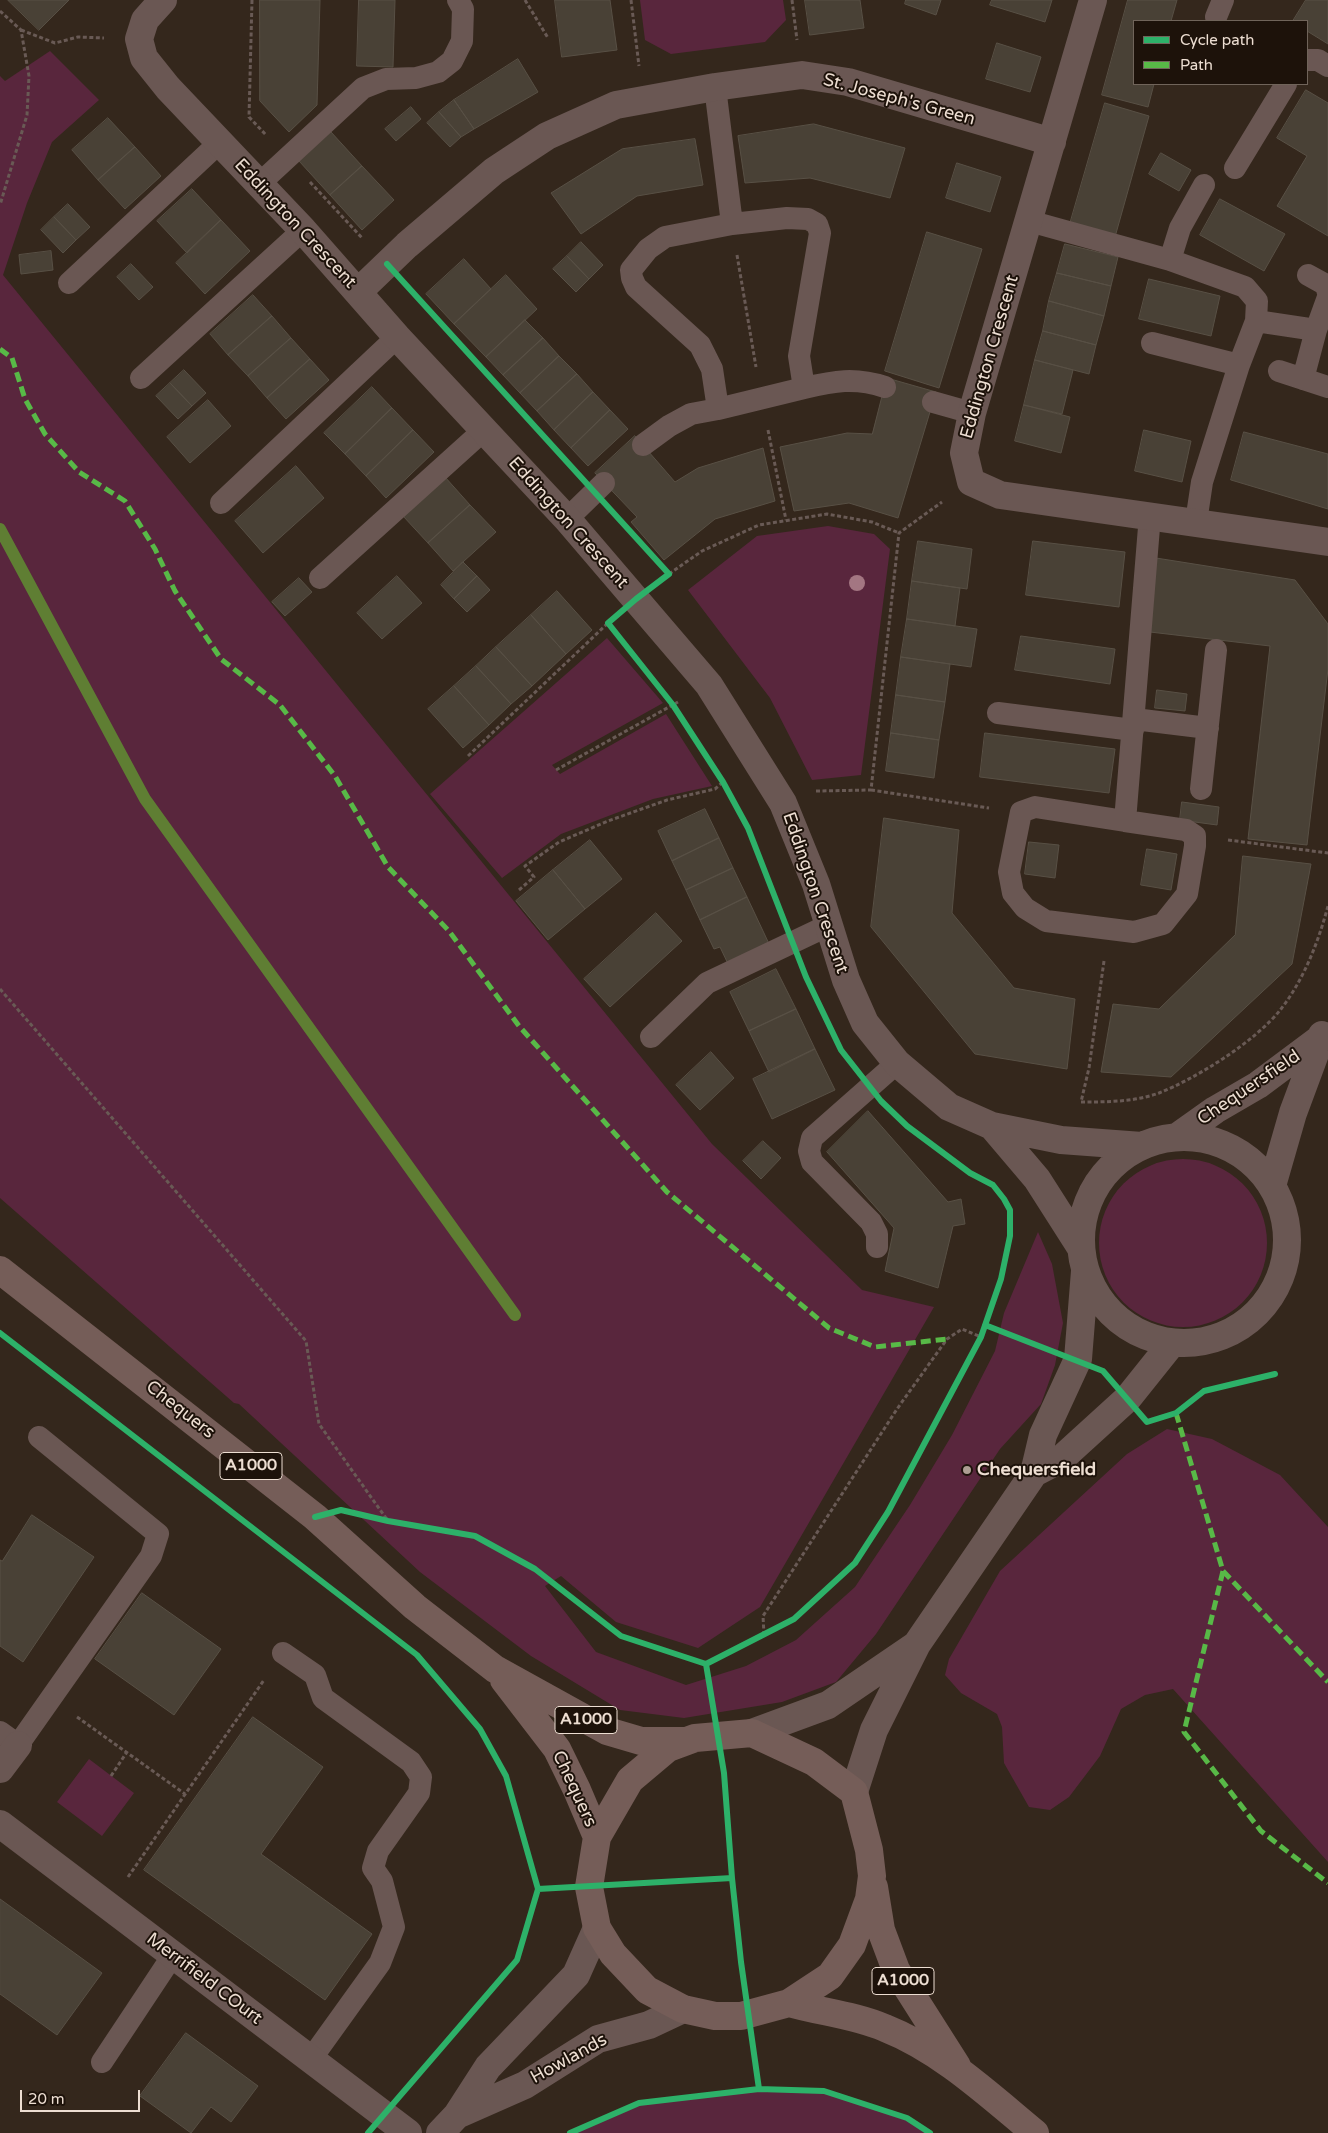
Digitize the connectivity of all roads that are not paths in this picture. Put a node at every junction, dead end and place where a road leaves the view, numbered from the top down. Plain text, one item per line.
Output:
1 (163, 0) edge
2 (458, 0) edge
3 (1094, 0) edge
4 (1308, 60) edge
5 (1328, 66) edge
6 (1285, 85) edge
7 (715, 87) junction
8 (1052, 142) junction
9 (219, 143) junction
10 (1235, 168) dead end
11 (259, 184) junction
12 (1204, 184) dead end
13 (1029, 220) junction
14 (732, 224) junction
15 (303, 230) junction
16 (1170, 260) junction
17 (1308, 275) dead end
18 (70, 282) dead end
19 (358, 292) junction
20 (1328, 295) edge
21 (1256, 321) junction
22 (1316, 330) junction
23 (397, 337) junction
24 (1152, 343) dead end
25 (1239, 365) junction
26 (1279, 371) dead end
27 (141, 378) dead end
28 (1303, 379) junction
29 (885, 387) dead end
30 (1328, 387) edge
31 (804, 388) junction
32 (933, 402) dead end
33 (718, 409) junction
34 (972, 413) junction
35 (484, 430) junction
36 (643, 446) dead end
37 (604, 483) dead end
38 (221, 503) dead end
39 (1150, 515) junction
40 (567, 519) junction
41 (1196, 522) junction
42 (1328, 542) edge
43 (320, 578) dead end
44 (1216, 650) dead end
45 (998, 713) dead end
46 (1134, 725) junction
47 (1208, 728) junction
48 (1201, 789) dead end
49 (1125, 820) junction
50 (828, 926) junction
51 (1325, 1030) edge
52 (651, 1037) dead end
53 (897, 1063) junction
54 (992, 1126) junction
55 (1177, 1137) junction
56 (1142, 1146) junction
57 (1272, 1186) junction
58 (877, 1247) dead end
59 (1083, 1259) junction
60 (0, 1270) edge
61 (1172, 1343) junction
62 (39, 1437) dead end
63 (1034, 1473) junction
64 (917, 1644) junction
65 (282, 1653) road end
66 (496, 1669) junction
67 (752, 1733) junction
68 (9, 1738) edge
69 (685, 1741) junction
70 (0, 1769) edge
71 (854, 1792) junction
72 (0, 1824) edge
73 (597, 1837) junction
74 (872, 1876) junction
75 (597, 1928) junction
76 (173, 1955) junction
77 (789, 2003) junction
78 (683, 2009) junction
79 (311, 2059) junction
80 (102, 2062) dead end
81 (962, 2073) junction
82 (449, 2124) edge
83 (408, 2133) edge
84 (1035, 2133) edge

1 - 9 street, Eddington Crescent
2 - 11 lane
3 - 8 street, Eddington Crescent
4 - 5 lane
6 - 10 lane
7 - 8 street, St. Joseph's Green
7 - 14 lane
7 - 19 street, St. Joseph's Green
8 - 13 street, Eddington Crescent
9 - 11 street, Eddington Crescent
9 - 18 lane
11 - 15 street, Eddington Crescent
12 - 16 lane
13 - 16 lane
13 - 34 street, Eddington Crescent
14 - 31 lane
14 - 33 lane
15 - 19 street, Eddington Crescent
15 - 27 lane
16 - 21 lane
17 - 20 lane
19 - 23 street, Eddington Crescent
20 - 22 lane
21 - 22 lane
21 - 25 lane
22 - 28 lane
23 - 35 street, Eddington Crescent
23 - 38 lane
24 - 25 lane
25 - 41 lane
26 - 28 lane
28 - 30 lane
29 - 31 lane
31 - 33 lane
32 - 34 lane
33 - 36 lane
34 - 39 street, Eddington Crescent
35 - 40 street, Eddington Crescent
35 - 43 lane
37 - 40 lane
39 - 41 street
39 - 46 lane
40 - 50 street, Eddington Crescent
41 - 42 street
44 - 47 lane
45 - 46 lane
46 - 47 lane
46 - 49 lane
47 - 48 lane
49 - 49 lane
50 - 52 lane
50 - 53 street, Eddington Crescent
51 - 55 street, Chequersfield
51 - 57 street, Chequersfield
53 - 54 street, Eddington Crescent
53 - 58 lane
54 - 56 street, Eddington Crescent
54 - 59 street, Eddington Crescent
55 - 56 street
55 - 57 street, Eddington Crescent
56 - 59 street
57 - 61 street, Eddington Crescent
59 - 61 street, Eddington Crescent
59 - 63 street
60 - 66 main road, Chequers / A1000
61 - 63 street
62 - 68 lane
63 - 64 street
64 - 67 street
64 - 71 street
65 - 79 lane
66 - 69 main road, Chequers / A1000
66 - 73 main road, Chequers / A1000
67 - 69 main road
67 - 71 main road
68 - 70 street
69 - 73 main road
71 - 74 main road
72 - 76 street, Merrifield COurt
73 - 75 main road
74 - 77 main road
74 - 81 main road, A1000
75 - 78 main road
75 - 82 street, Howlands
76 - 79 street, Merrifield COurt
76 - 80 lane
77 - 78 main road
77 - 81 main road, A1000
78 - 82 street, Howlands
79 - 83 street, Merrifield COurt
81 - 84 main road, A1000

